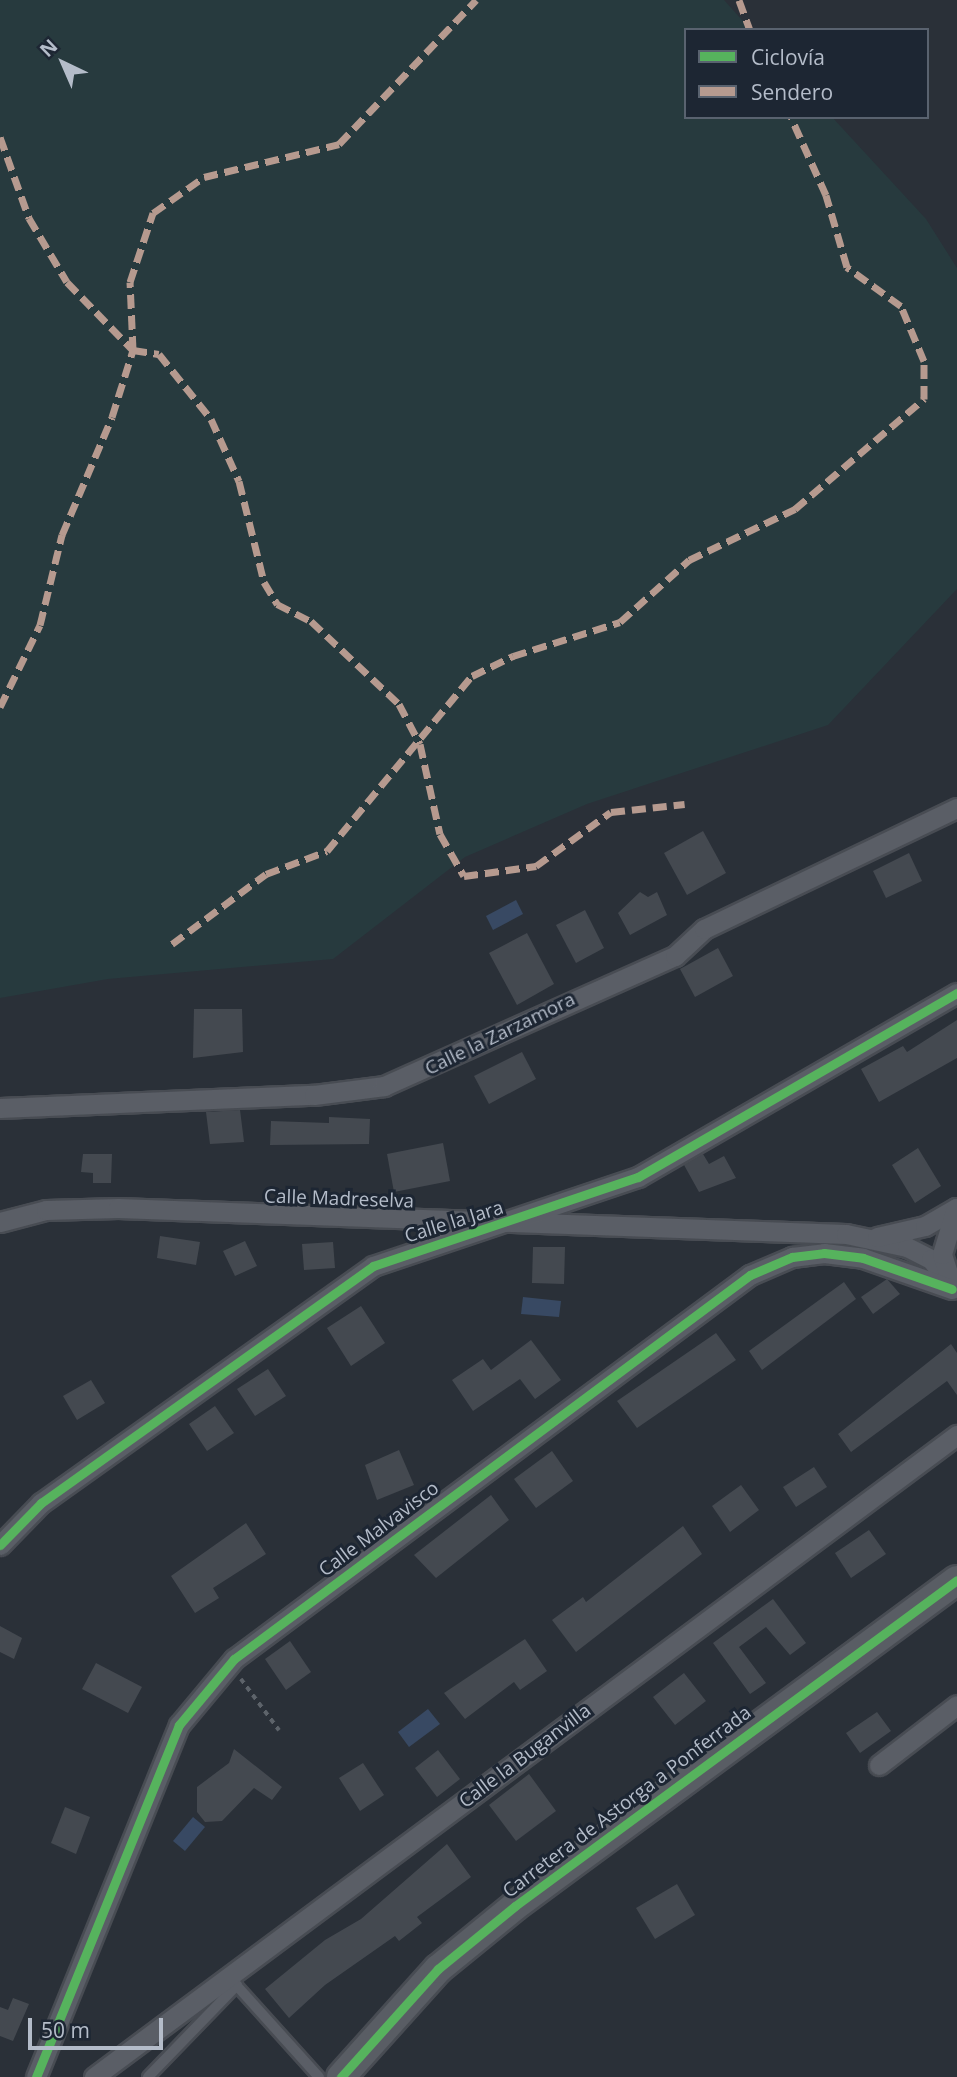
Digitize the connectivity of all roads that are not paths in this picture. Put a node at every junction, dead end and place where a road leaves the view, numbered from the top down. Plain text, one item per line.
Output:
1 (957, 808) edge
2 (957, 993) edge
3 (0, 1108) edge
4 (956, 1207) edge
5 (0, 1222) edge
6 (510, 1223) junction
7 (871, 1238) junction
8 (955, 1293) edge
9 (957, 1435) edge
10 (0, 1545) edge
11 (957, 1580) edge
12 (957, 1705) edge
13 (879, 1765) dead end
14 (233, 1981) junction
15 (36, 2077) edge
16 (94, 2077) edge
17 (148, 2077) edge
18 (319, 2077) edge
19 (341, 2077) edge

1 - 3 street, Calle la Zarzamora
2 - 6 street, Calle la Jara
4 - 7 street, Calle Madreselva
4 - 8 street
5 - 6 street, Calle Madreselva
6 - 7 street, Calle Madreselva
6 - 10 street, Calle la Jara
7 - 8 street, Calle Madreselva
8 - 15 street, Calle Malvavisco
9 - 14 street, Calle la Buganvilla
11 - 19 main road, Carretera de Astorga a Ponferrada
12 - 13 street
14 - 16 street, Calle la Buganvilla
14 - 17 lane
14 - 18 lane

